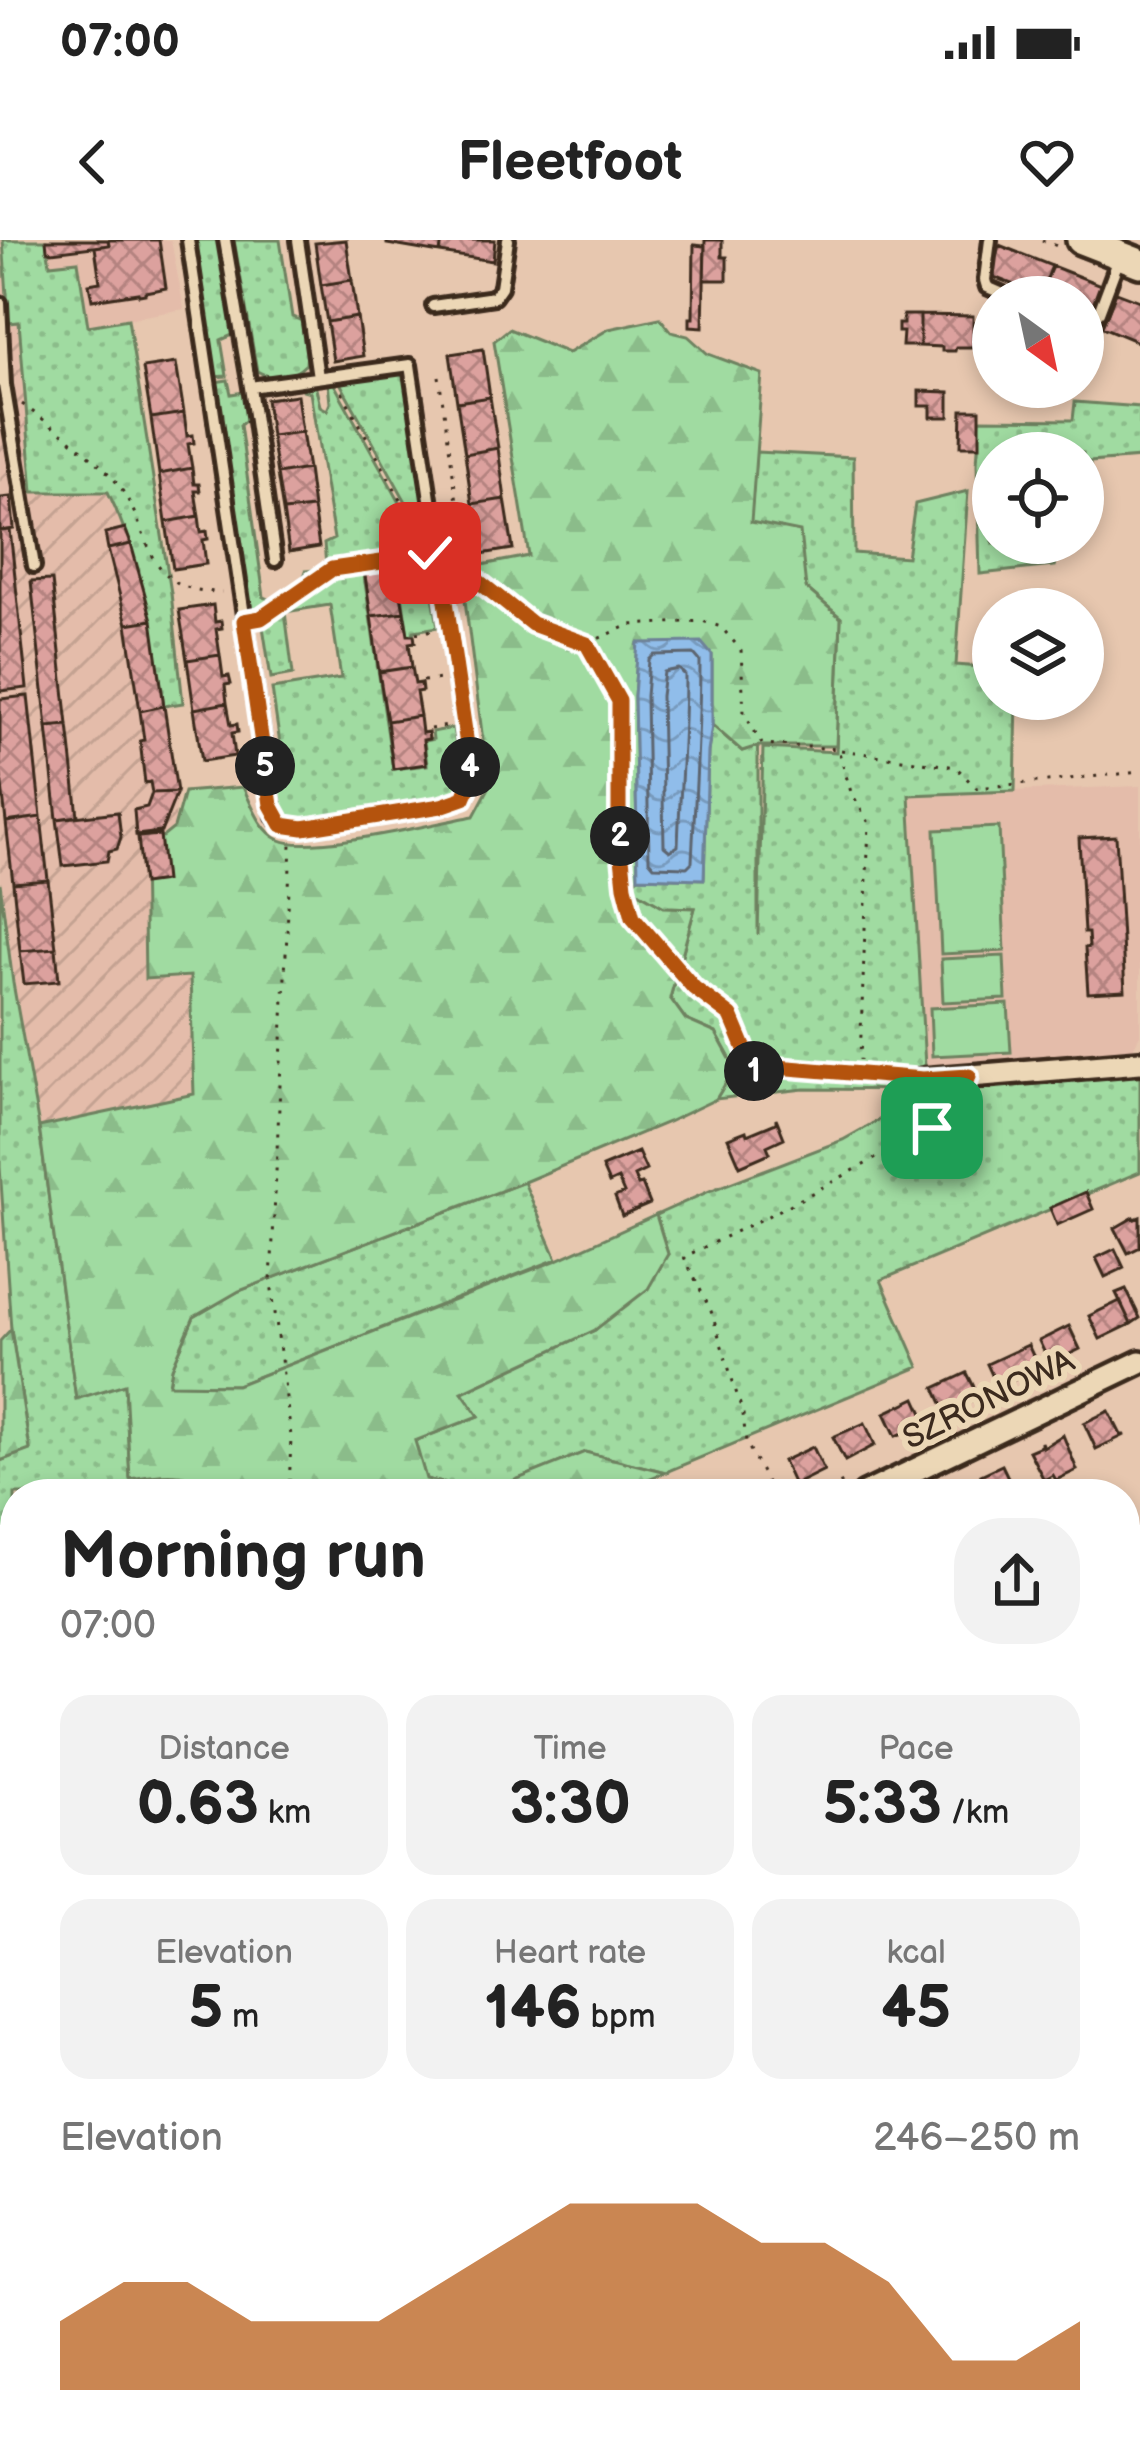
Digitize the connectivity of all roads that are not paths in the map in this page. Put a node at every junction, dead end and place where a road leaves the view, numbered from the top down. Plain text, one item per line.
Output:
1 (188, 240) edge
2 (225, 240) edge
3 (298, 240) edge
4 (508, 240) edge
5 (990, 240) edge
6 (1081, 240) edge
7 (1130, 259) edge
8 (986, 276) edge
9 (0, 303) edge
10 (1104, 303) edge
11 (433, 306) dead end
12 (318, 377) junction
13 (250, 387) junction
14 (275, 560) dead end
15 (34, 566) dead end
16 (1140, 1062) edge
17 (755, 1073) road end
18 (923, 1079) joint
19 (1140, 1362) edge
20 (896, 1479) edge

1 - 12 lane
2 - 13 lane
3 - 12 lane
4 - 11 lane
5 - 8 lane
6 - 7 street
7 - 10 lane
9 - 15 lane
12 - 13 lane
13 - 14 lane
16 - 18 street
17 - 18 lane
19 - 20 street, SZRONOWA

